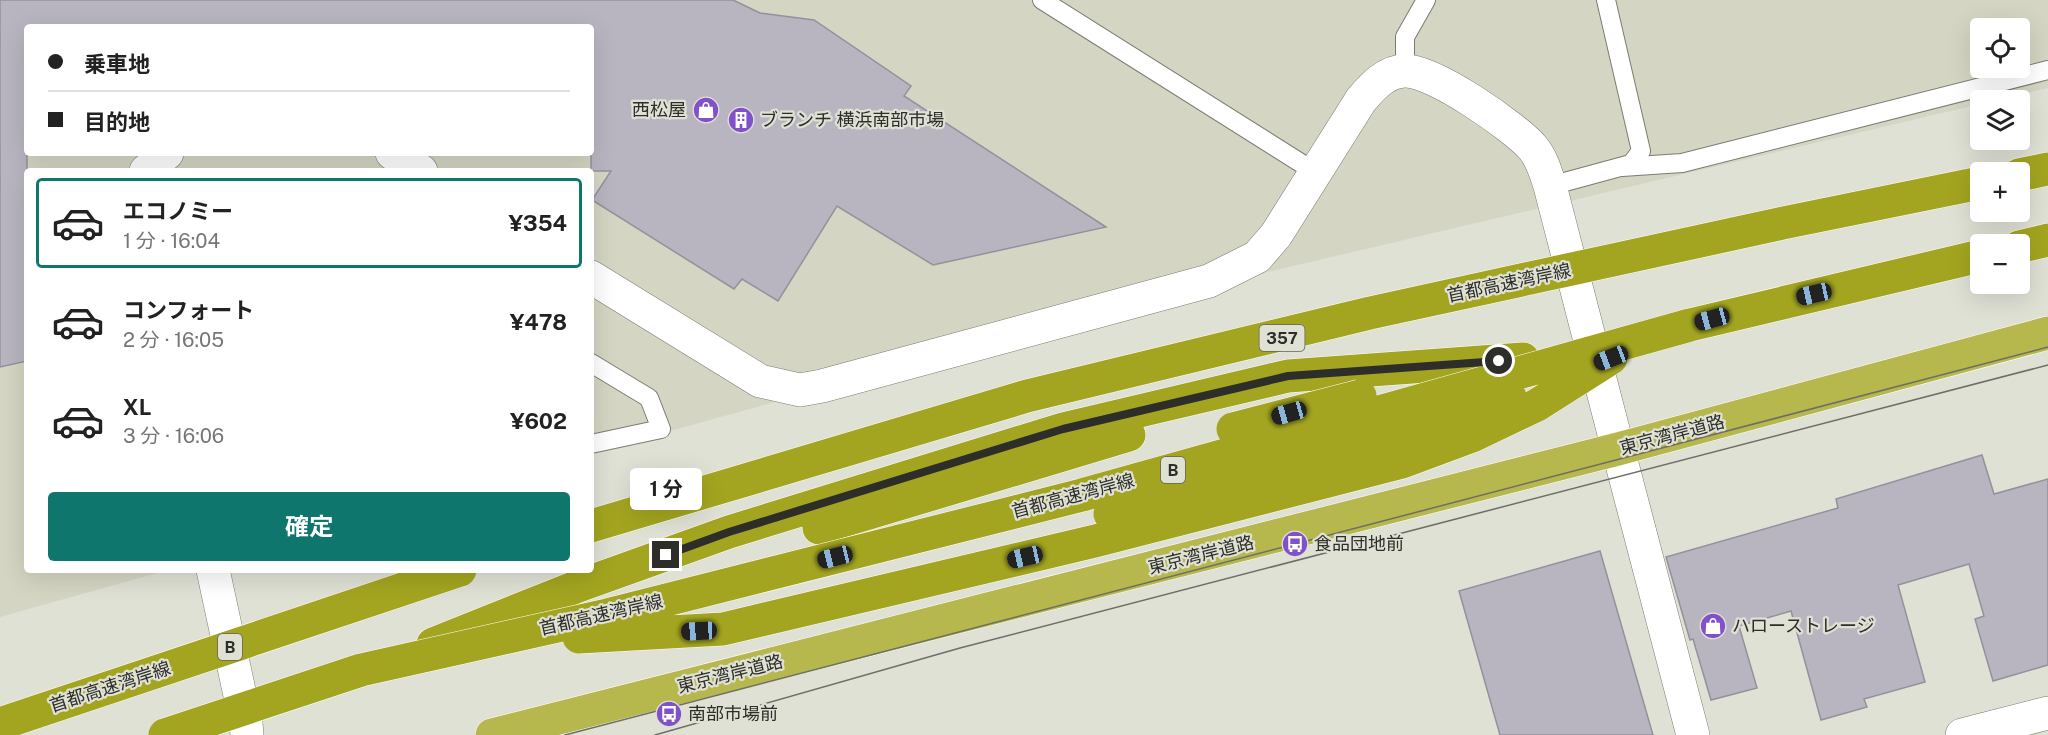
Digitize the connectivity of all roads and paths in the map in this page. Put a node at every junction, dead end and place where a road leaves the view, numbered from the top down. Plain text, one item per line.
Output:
1 (1042, 0) edge
2 (1426, 0) edge
3 (1606, 0) edge
4 (1405, 70) junction
5 (2048, 70) edge
6 (164, 156) edge
7 (397, 156) edge
8 (1622, 167) junction
9 (150, 168) edge
10 (416, 168) edge
11 (2048, 168) edge
12 (1315, 172) junction
13 (2030, 172) edge
14 (1970, 184) edge
15 (1970, 184) edge
16 (1550, 186) junction
17 (2048, 240) edge
18 (2030, 244) edge
19 (1970, 258) edge
20 (1572, 268) junction
21 (594, 279) edge
22 (1757, 308) junction
23 (1690, 325) junction
24 (2048, 333) edge
25 (1611, 358) junction
26 (1523, 360) junction
27 (594, 365) edge
28 (594, 443) edge
29 (1618, 449) junction
30 (594, 525) edge
31 (594, 525) edge
32 (214, 573) edge
33 (438, 573) edge
34 (451, 573) edge
35 (620, 612) junction
36 (471, 639) junction
37 (229, 641) junction
38 (2048, 713) edge
39 (0, 716) edge
40 (0, 724) edge
41 (557, 726) edge
42 (250, 731) edge
43 (165, 735) edge
44 (492, 735) edge
45 (1693, 735) edge
46 (1962, 735) edge

1 - 12 lane
2 - 4 lane
3 - 8 lane
4 - 12 street
4 - 16 street
5 - 8 lane
6 - 9 street
7 - 10 street
8 - 16 lane
11 - 13 highway
12 - 21 street
14 - 20 highway, 357
15 - 31 highway, 首都高速湾岸線, bridge
16 - 20 street
17 - 18 highway
19 - 22 highway, 首都高速湾岸線 / B, bridge
20 - 29 street
20 - 30 highway, 357
22 - 23 highway, 首都高速湾岸線 / B, bridge
22 - 26 highway, bridge
23 - 25 highway, bridge
23 - 35 highway, 首都高速湾岸線 / B, bridge
24 - 29 highway, 東京湾岸道路
25 - 35 highway, bridge
25 - 36 highway, bridge
26 - 35 highway, bridge
26 - 36 highway
27 - 28 lane
29 - 41 highway, 東京湾岸道路
29 - 45 street
32 - 37 street
33 - 37 highway
34 - 40 highway, 首都高速湾岸線 / B, bridge
35 - 36 highway, 首都高速湾岸線 / B, bridge
36 - 43 highway, 首都高速湾岸線 / B, bridge
37 - 39 highway
37 - 42 street
38 - 46 street
41 - 44 highway, 東京湾岸道路

